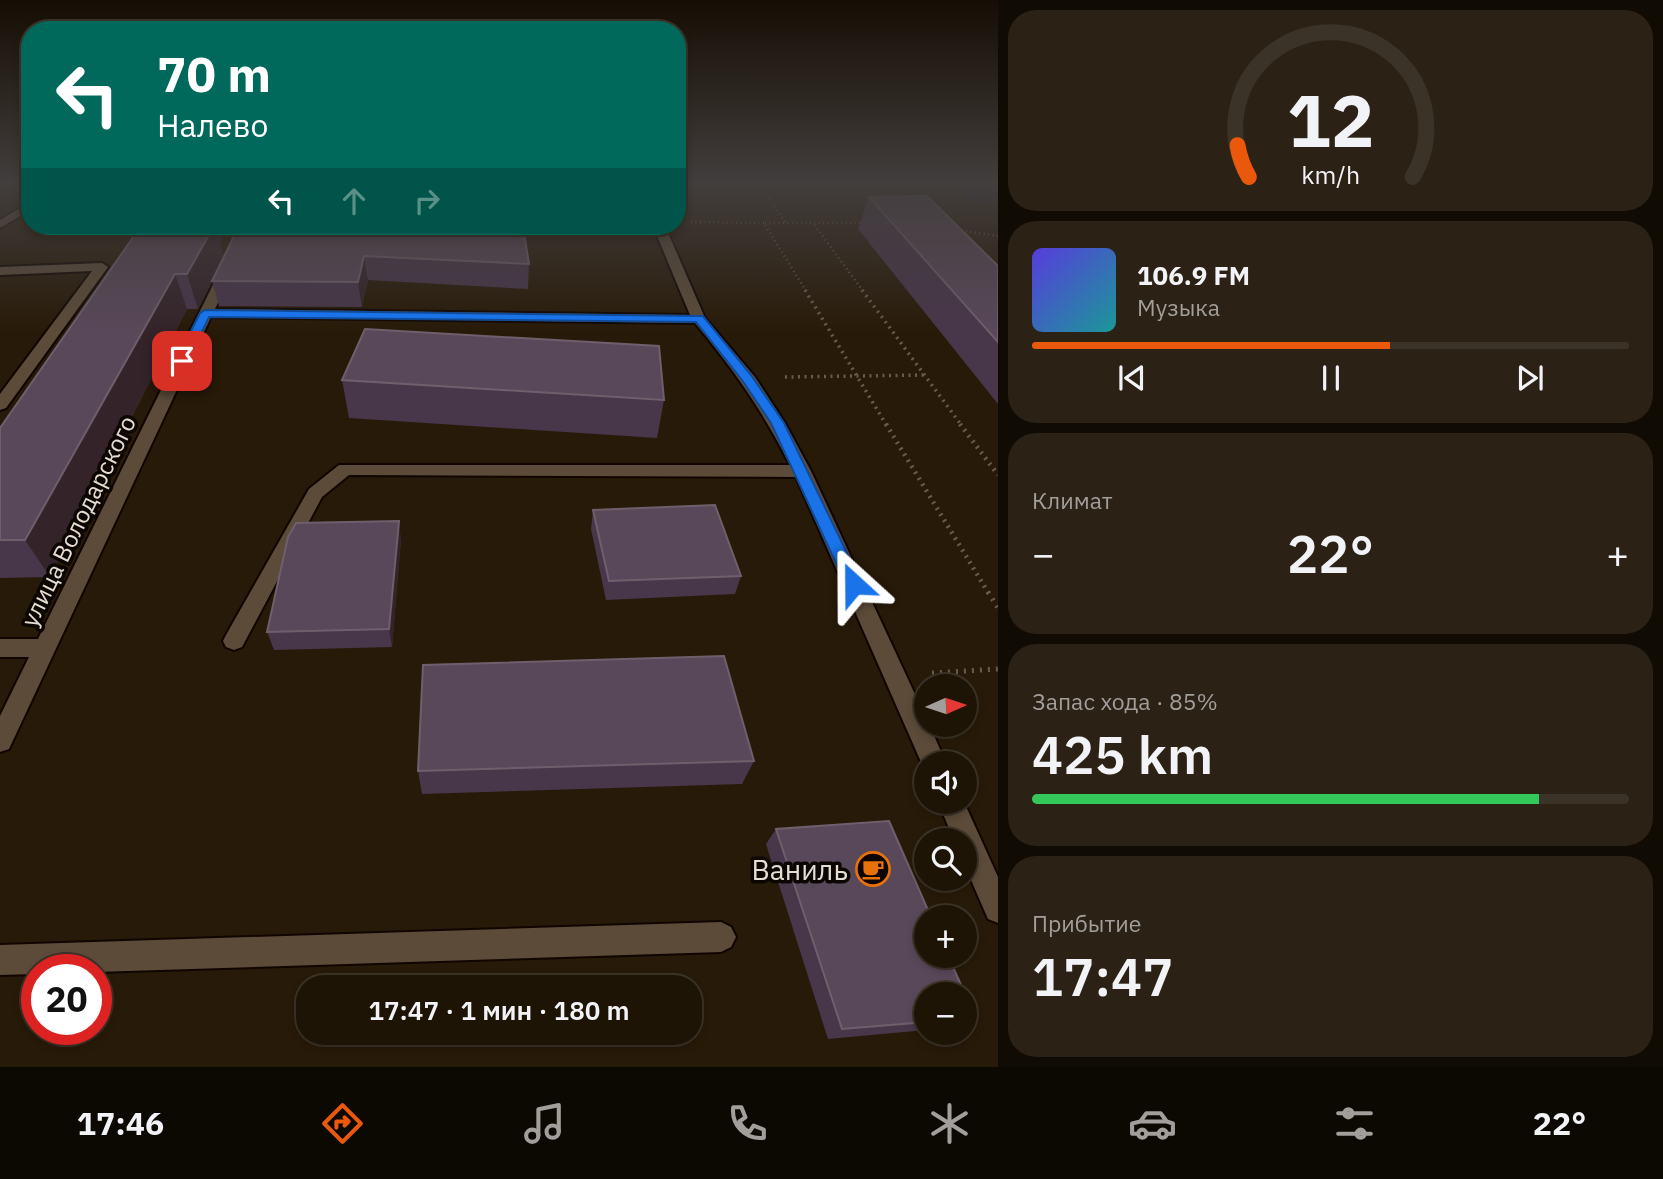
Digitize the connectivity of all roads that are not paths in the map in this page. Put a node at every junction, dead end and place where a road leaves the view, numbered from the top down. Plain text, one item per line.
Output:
1 (244, 235) edge
2 (663, 235) edge
3 (0, 271) edge
4 (205, 313) junction
5 (699, 318) junction
6 (0, 405) edge
7 (802, 471) junction
8 (234, 641) dead end
9 (0, 648) edge
10 (43, 648) junction
11 (0, 741) edge
12 (929, 751) edge
13 (956, 814) edge
14 (998, 909) edge
15 (721, 937) dead end
16 (0, 960) edge

1 - 4 lane, улица Володарского
2 - 5 lane
3 - 6 lane
4 - 5 lane
4 - 10 lane, улица Володарского
5 - 7 lane
7 - 8 lane
7 - 12 lane
9 - 10 lane
10 - 11 lane, улица Володарского
13 - 14 lane
15 - 16 lane

